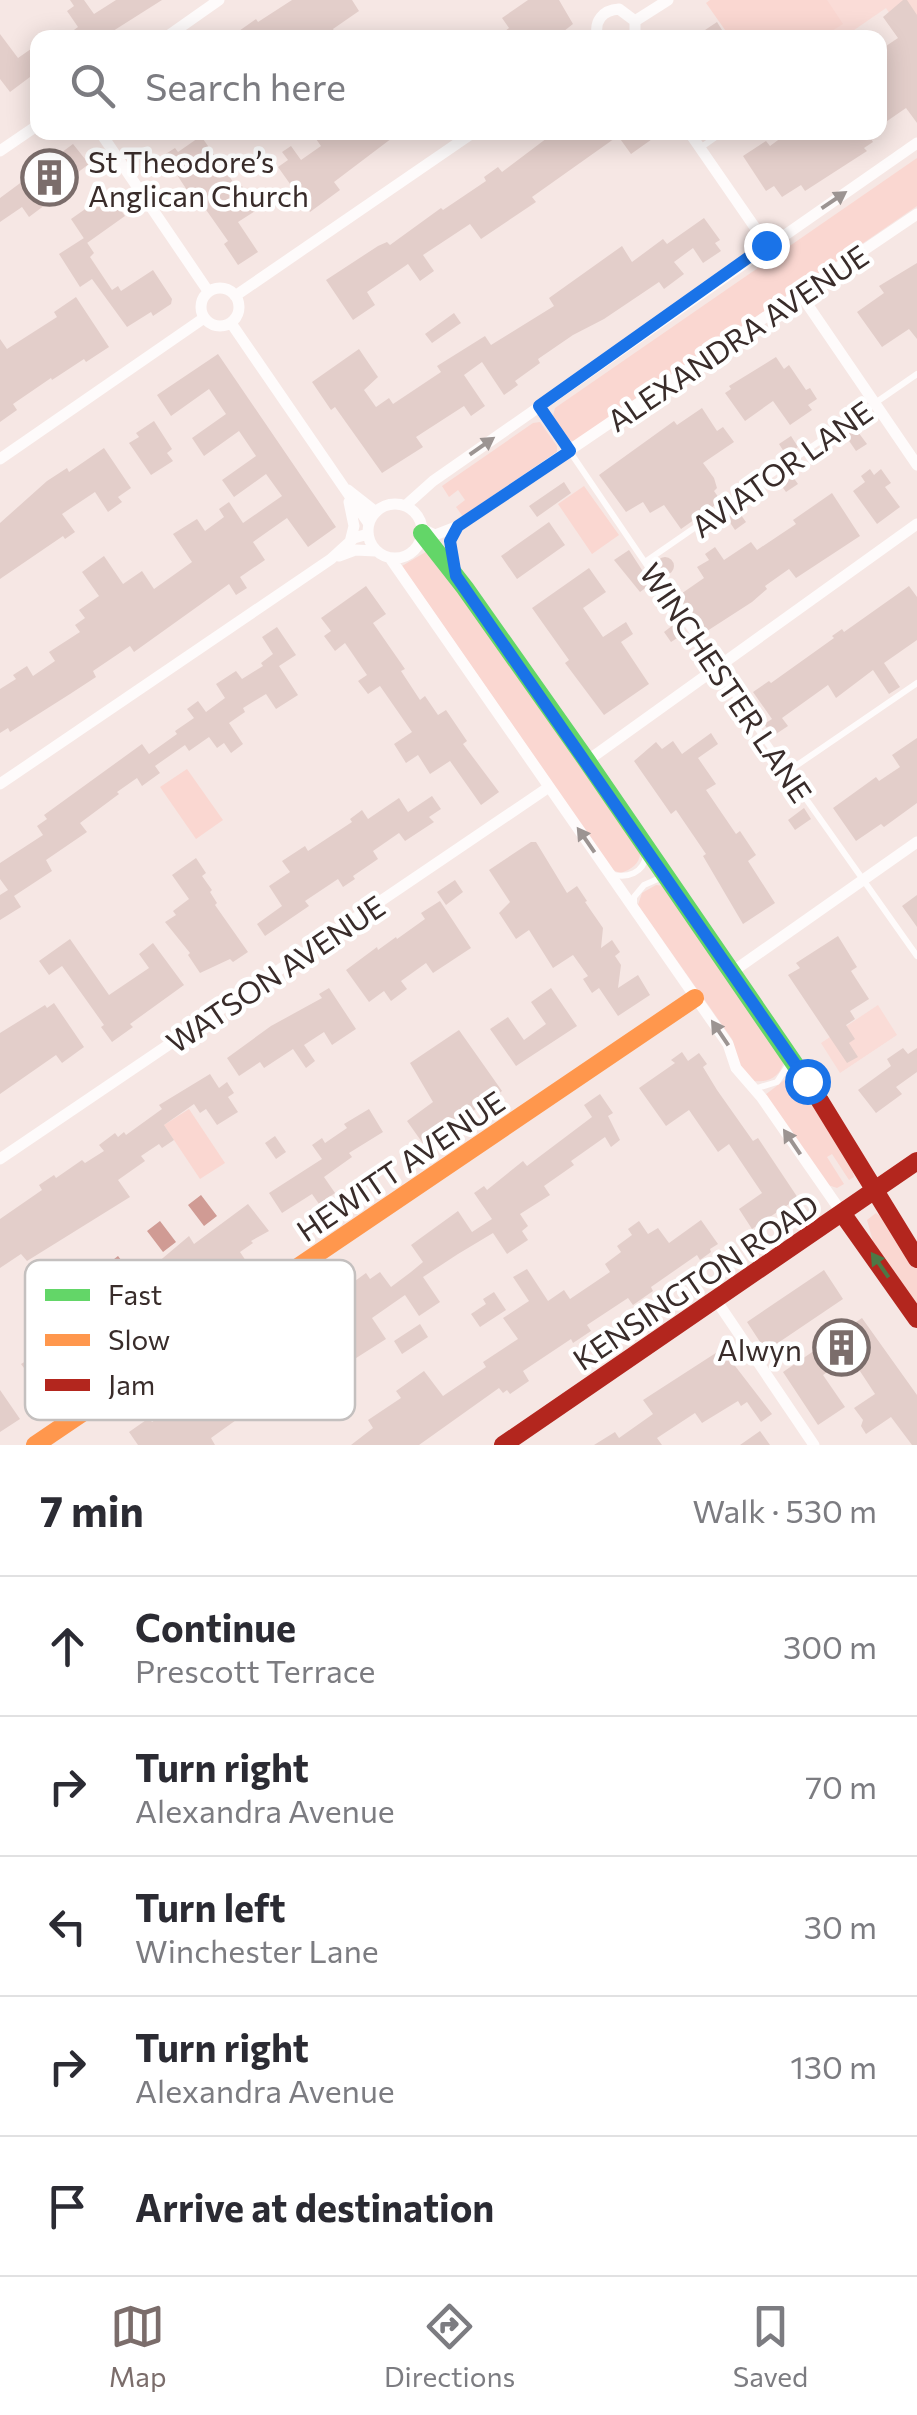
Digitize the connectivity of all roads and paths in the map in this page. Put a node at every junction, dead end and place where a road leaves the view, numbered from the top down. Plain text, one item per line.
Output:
1 (219, 0) edge
2 (596, 0) edge
3 (668, 0) edge
4 (605, 12) junction
5 (635, 21) junction
6 (176, 30) edge
7 (597, 30) edge
8 (635, 30) edge
9 (30, 130) edge
10 (105, 140) edge
11 (462, 140) edge
12 (694, 140) edge
13 (712, 140) edge
14 (917, 143) edge
15 (700, 148) junction
16 (0, 151) edge
17 (917, 214) edge
18 (766, 245) junction
19 (208, 292) junction
20 (801, 294) junction
21 (235, 296) junction
22 (204, 318) junction
23 (231, 323) junction
24 (917, 374) edge
25 (874, 404) junction
26 (539, 406) junction
27 (570, 451) junction
28 (0, 459) edge
29 (917, 465) edge
30 (344, 490) junction
31 (405, 506) junction
32 (376, 512) junction
33 (917, 524) edge
34 (458, 526) junction
35 (368, 529) junction
36 (422, 531) junction
37 (350, 542) junction
38 (376, 551) junction
39 (390, 558) junction
40 (330, 559) junction
41 (644, 562) junction
42 (456, 576) junction
43 (717, 670) junction
44 (917, 684) edge
45 (587, 761) junction
46 (786, 772) junction
47 (0, 784) edge
48 (549, 787) junction
49 (917, 842) edge
50 (644, 844) junction
51 (608, 872) junction
52 (864, 880) junction
53 (670, 883) junction
54 (635, 912) junction
55 (917, 956) edge
56 (732, 972) junction
57 (695, 998) junction
58 (792, 1058) junction
59 (754, 1088) junction
60 (0, 1160) edge
61 (917, 1161) edge
62 (875, 1190) junction
63 (842, 1213) junction
64 (917, 1259) edge
65 (309, 1260) edge
66 (716, 1300) junction
67 (917, 1318) edge
68 (73, 1420) edge
69 (36, 1445) edge
70 (504, 1445) edge
71 (814, 1445) edge

1 - 6 street
2 - 4 street
3 - 5 street
4 - 5 street
4 - 7 street
5 - 8 street
9 - 16 street
10 - 19 street
11 - 21 street
12 - 15 street
13 - 15 lane
18 -> 14 street, ALEXANDRA AVENUE
15 - 18 street
17 - 20 street, ALEXANDRA AVENUE
18 - 26 street, ALEXANDRA AVENUE
19 - 21 street
19 - 22 street
20 - 25 street
20 - 27 street, ALEXANDRA AVENUE
21 - 23 street
22 - 23 street
22 - 28 street
23 - 30 street
24 - 25 lane, AVIATOR LANE
25 - 29 street
25 - 41 lane, AVIATOR LANE
26 - 27 lane, WINCHESTER LANE
31 -> 26 street, ALEXANDRA AVENUE
27 - 34 street, ALEXANDRA AVENUE
27 - 41 lane, WINCHESTER LANE
30 - 32 street
30 - 35 street
30 - 37 street
31 - 32 street
31 - 36 street
32 - 35 street
33 - 43 street
34 - 36 street, ALEXANDRA AVENUE
34 - 42 street
35 - 37 street
35 - 38 street
36 - 39 street
36 - 42 street
37 - 40 street
38 - 39 street
38 - 40 street
39 - 48 street
40 - 47 street
41 - 43 lane, WINCHESTER LANE
42 - 45 street
43 - 45 street
43 - 46 lane, WINCHESTER LANE
44 - 46 lane
45 - 50 street
46 - 52 lane, WINCHESTER LANE
51 -> 48 street
48 - 60 street, WATSON AVENUE
49 - 52 street
50 - 51 lane
50 - 53 street
51 - 54 street
52 - 55 lane, WINCHESTER LANE
52 - 56 street
53 - 54 lane
53 - 56 street
54 - 57 street
56 - 58 street
59 -> 57 street
57 - 65 street, HEWITT AVENUE
58 - 59 lane
58 - 62 street
63 -> 59 street
61 - 62 street, KENSINGTON ROAD
62 - 63 street, KENSINGTON ROAD
62 - 64 street
63 - 66 street, KENSINGTON ROAD
67 -> 63 street
66 - 70 street, KENSINGTON ROAD
66 - 71 street
68 - 69 street, HEWITT AVENUE

